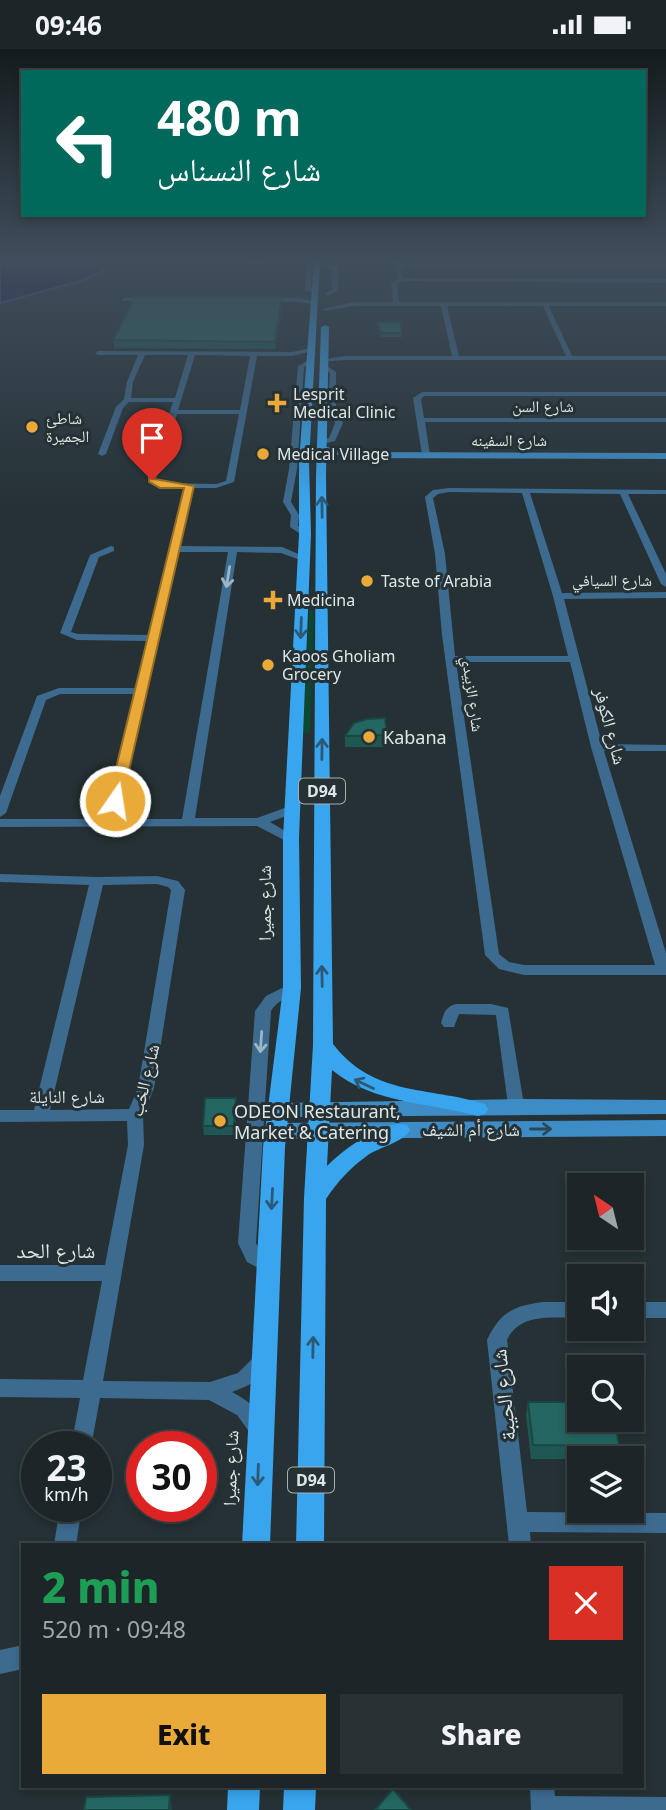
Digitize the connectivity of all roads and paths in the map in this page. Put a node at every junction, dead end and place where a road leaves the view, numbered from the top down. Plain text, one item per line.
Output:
1 (312, 342) edge
2 (324, 342) edge
3 (452, 342) edge
4 (563, 342) edge
5 (98, 353) dead end
6 (142, 354) junction
7 (192, 354) junction
8 (254, 354) junction
9 (311, 356) junction
10 (456, 358) junction
11 (570, 358) junction
12 (666, 358) edge
13 (323, 360) junction
14 (666, 394) edge
15 (127, 400) junction
16 (177, 401) junction
17 (175, 412) junction
18 (243, 412) junction
19 (419, 420) junction
20 (666, 421) edge
21 (322, 446) junction
22 (102, 454) dead end
23 (353, 455) junction
24 (426, 456) junction
25 (666, 456) edge
26 (304, 462) junction
27 (322, 469) junction
28 (303, 477) junction
29 (189, 486) junction
30 (525, 491) junction
31 (623, 492) junction
32 (666, 492) edge
33 (305, 538) junction
34 (111, 549) dead end
35 (175, 549) junction
36 (233, 549) junction
37 (282, 550) junction
38 (303, 558) junction
39 (666, 584) edge
40 (558, 596) junction
41 (666, 596) edge
42 (154, 638) junction
43 (452, 659) junction
44 (575, 659) junction
45 (141, 691) junction
46 (597, 747) junction
47 (666, 747) edge
48 (293, 810) junction
49 (0, 813) edge
50 (188, 822) junction
51 (259, 822) junction
52 (0, 823) edge
53 (110, 823) junction
54 (291, 838) junction
55 (0, 877) edge
56 (96, 881) junction
57 (665, 970) edge
58 (292, 988) junction
59 (449, 1023) dead end
60 (323, 1045) junction
61 (516, 1105) junction
62 (666, 1107) edge
63 (478, 1109) junction
64 (41, 1115) junction
65 (135, 1115) junction
66 (0, 1116) edge
67 (319, 1120) junction
68 (277, 1121) junction
69 (666, 1128) edge
70 (400, 1130) junction
71 (315, 1198) junction
72 (268, 1266) junction
73 (0, 1273) edge
74 (112, 1273) junction
75 (644, 1310) edge
76 (666, 1310) edge
77 (567, 1311) edge
78 (263, 1361) junction
79 (93, 1387) junction
80 (0, 1388) edge
81 (210, 1391) junction
82 (260, 1430) junction
83 (85, 1431) edge
84 (69, 1522) edge
85 (518, 1522) junction
86 (666, 1523) edge
87 (65, 1543) edge
88 (256, 1543) edge
89 (310, 1543) edge
90 (520, 1543) edge
91 (21, 1657) edge
92 (0, 1662) edge
93 (244, 1788) edge
94 (300, 1788) edge
95 (542, 1788) edge
96 (243, 1810) edge
97 (299, 1810) edge
98 (544, 1810) edge
99 (666, 1810) edge

1 - 9 main road, شارع جميرا / D94
2 - 13 main road, D94
3 - 10 street
4 - 11 street
5 - 6 street
6 - 7 street
6 - 15 street
7 - 8 street
7 - 16 street
8 - 9 street
8 - 18 street
9 - 26 main road, شارع جميرا / D94
9 - 33 street
10 - 11 street
10 - 13 street
11 - 12 street
13 - 21 main road, D94
13 - 21 street
14 - 19 street
15 - 16 street
15 - 22 street
16 - 17 street
17 - 18 street
17 - 29 street
18 - 29 street
19 - 20 street, شارع السن
19 - 24 street
21 - 23 street, شارع السفينه
21 - 27 main road, D94
23 - 24 street, شارع السفينه
23 - 27 street, شارع السفينه
24 - 25 street, شارع السفينه
26 - 27 street, شارع السفينه
26 - 28 main road, شارع جميرا / D94
27 - 28 main road
60 -> 27 main road, D94
28 - 33 main road, شارع جميرا / D94
29 - 35 street
30 - 31 street, شارع الزبيدي
30 - 40 street, شارع الكوفر
30 - 43 street, شارع الزبيدي
31 - 32 street, شارع الزبيدي
31 - 39 street
33 - 37 street
33 - 38 main road, شارع جميرا / D94
34 - 42 street
35 - 36 street
35 - 42 street
36 - 37 street
36 -> 50 street
37 - 38 street
38 -> 48 main road, شارع جميرا / D94
40 - 41 street, شارع السيافي
40 - 44 street, شارع الكوفر
42 - 45 street
43 - 44 street
43 - 57 street, شارع الزبيدي
44 - 46 street, شارع الكوفر
45 - 49 street
45 - 53 street
46 - 47 street
46 - 57 street, شارع الكوفر
48 - 51 street
48 - 54 main road, شارع جميرا / D94
50 - 51 street
50 - 53 street
51 - 54 street
52 - 53 street
54 - 58 main road, شارع جميرا / D94
55 - 56 street, شارع الخب
56 - 64 street
56 - 65 street, شارع الخب
58 - 68 main road, شارع جميرا / D94
58 -> 72 street
59 - 61 street
63 -> 60 main road
60 - 67 main road, D94
61 - 62 street, شارع أم الشيف
61 - 63 street, شارع أم الشيف
63 - 67 street, شارع أم الشيف
64 - 65 street, شارع النايلة
64 - 66 street, شارع النايلة
65 - 74 street, شارع الخب
67 - 68 street, شارع أم الشيف
67 - 70 street, شارع أم الشيف
67 - 71 main road, D94
68 -> 72 main road, شارع جميرا / D94
70 -> 69 street, شارع أم الشيف
70 - 71 main road
89 -> 71 main road, D94
72 - 78 main road, شارع جميرا / D94
73 - 74 street, شارع الحد
74 - 79 street, شارع الخب
75 - 76 street
77 - 85 street, شارع الحيبة
78 - 81 street
78 - 82 main road, شارع جميرا / D94
79 - 80 street
79 - 81 street
79 - 83 street, شارع الخب
81 - 82 street
82 -> 88 main road, شارع جميرا / D94
84 - 87 street
85 - 86 street
85 - 90 street, شارع الحيبة
91 - 92 street
93 - 96 main road
94 - 97 main road
95 - 98 street
98 - 99 street

